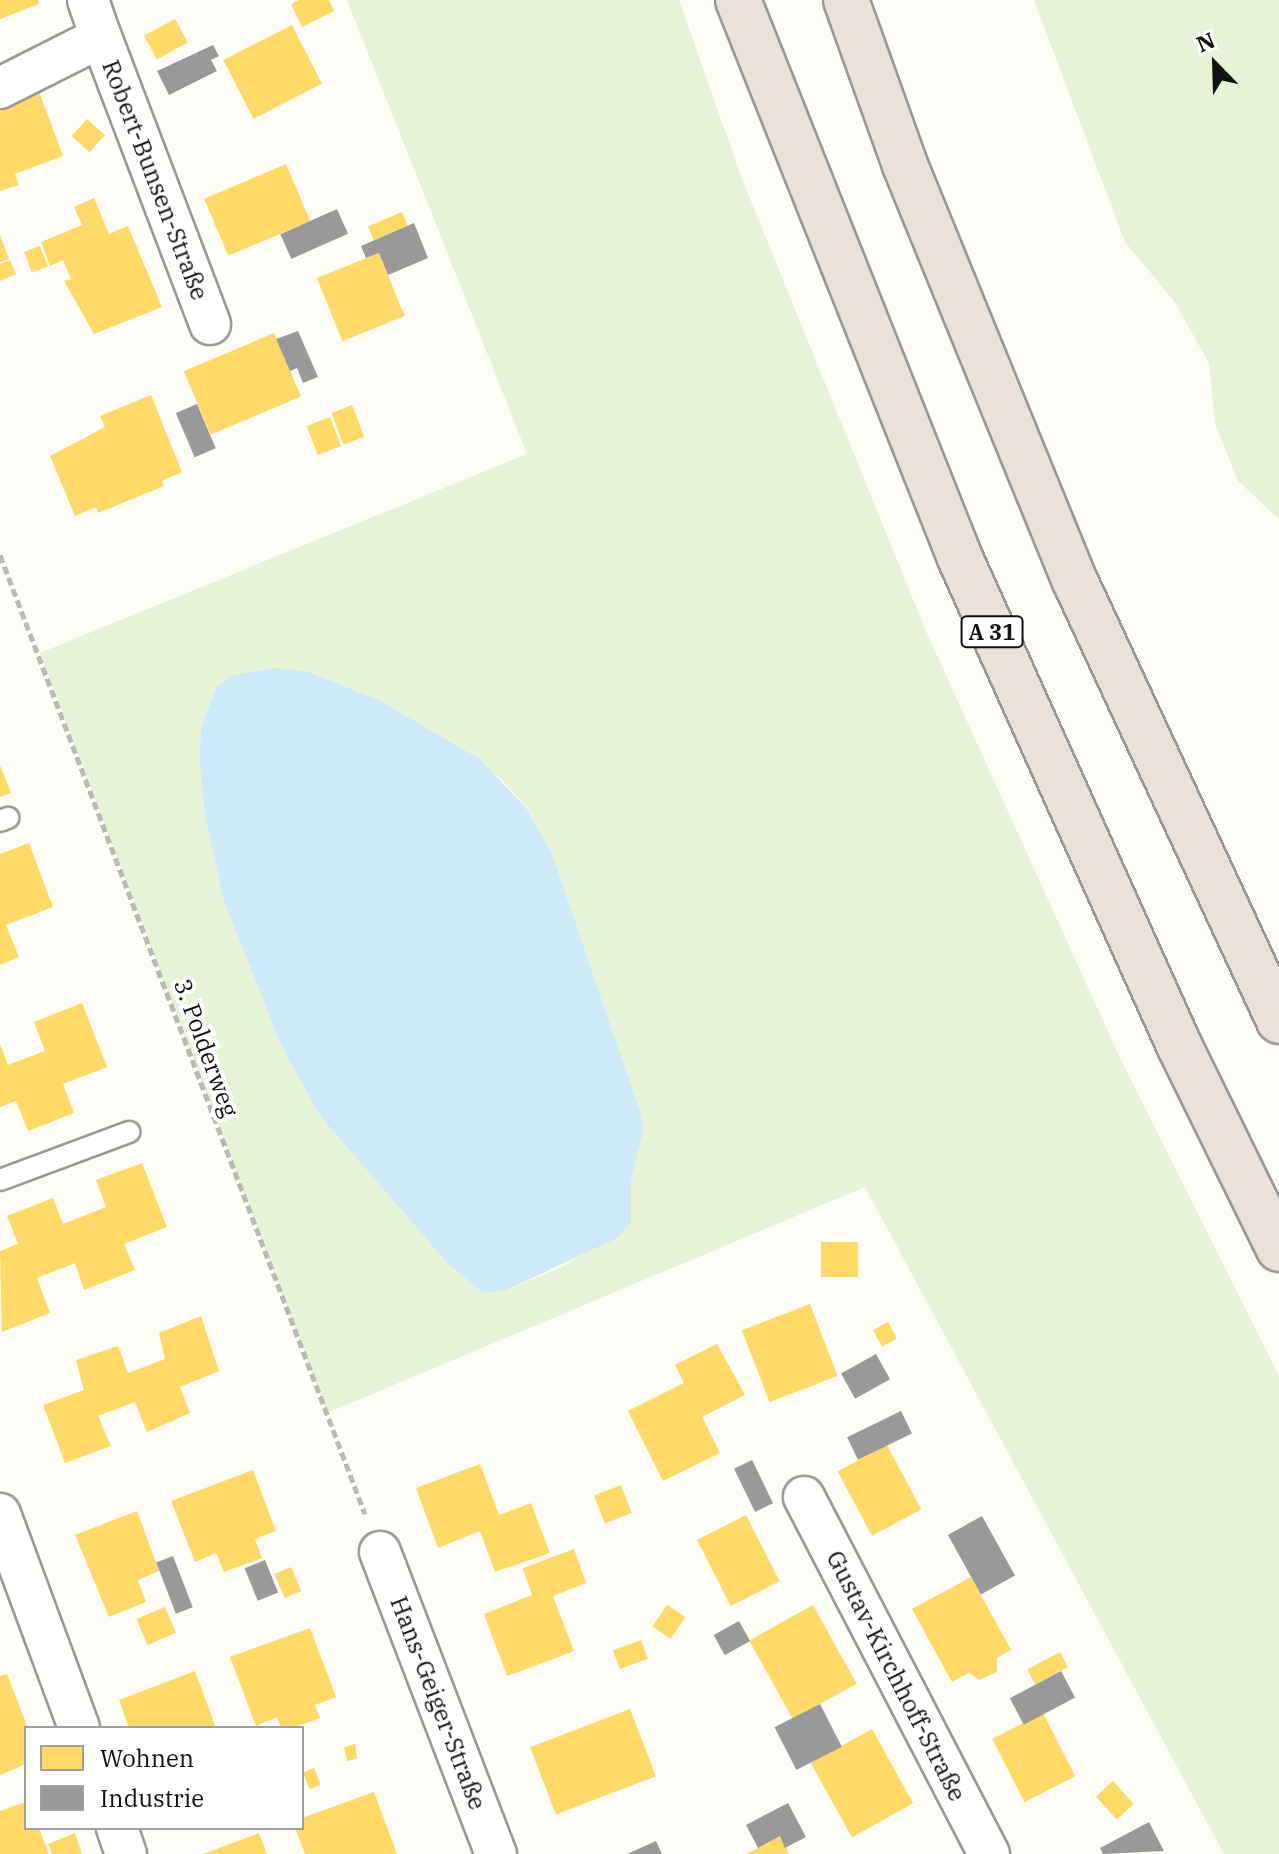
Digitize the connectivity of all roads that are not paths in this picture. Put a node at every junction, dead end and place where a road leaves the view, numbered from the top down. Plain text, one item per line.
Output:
1 (88, 0) edge
2 (738, 0) edge
3 (846, 0) edge
4 (101, 37) junction
5 (0, 88) edge
6 (210, 324) dead end
7 (1279, 1021) edge
8 (129, 1132) dead end
9 (0, 1180) edge
10 (1279, 1249) edge
11 (804, 1497) dead end
12 (0, 1514) edge
13 (380, 1552) road end
14 (78, 1726) edge
15 (118, 1830) edge
16 (126, 1854) edge
17 (496, 1854) edge
18 (989, 1854) edge

1 - 4 street, Robert-Bunsen-Straße
2 - 10 highway, A 31
3 - 7 highway
4 - 5 street, Robert-Bunsen-Straße
4 - 6 street, Robert-Bunsen-Straße
8 - 9 lane
11 - 18 street, Gustav-Kirchhoff-Straße
12 - 14 street
13 - 17 street, Hans-Geiger-Straße
15 - 16 street

